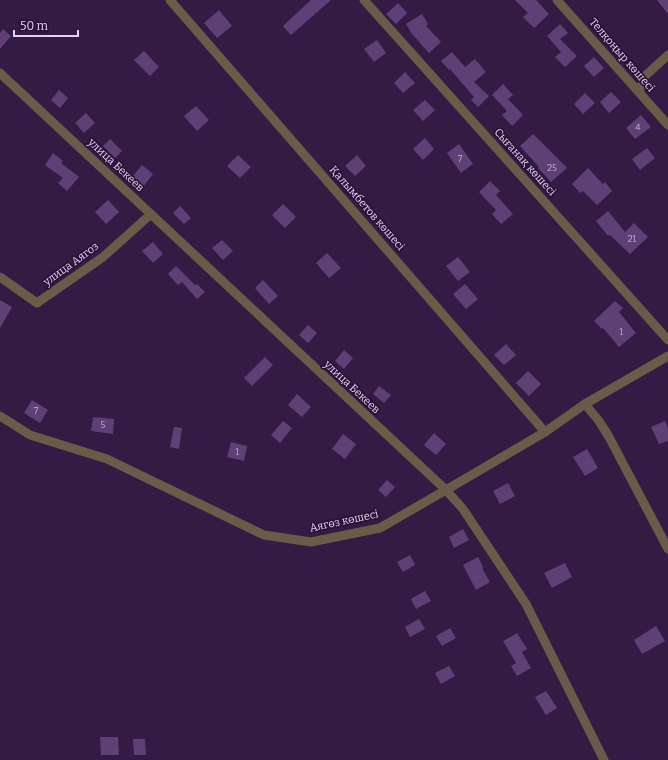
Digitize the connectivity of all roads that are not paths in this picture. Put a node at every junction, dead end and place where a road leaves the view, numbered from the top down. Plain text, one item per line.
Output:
1 (170, 0) edge
2 (364, 0) edge
3 (557, 0) edge
4 (668, 55) edge
5 (0, 73) edge
6 (639, 92) junction
7 (668, 125) edge
8 (151, 214) junction
9 (0, 277) edge
10 (668, 340) edge
11 (668, 356) edge
12 (585, 404) junction
13 (0, 416) edge
14 (545, 432) junction
15 (446, 490) junction
16 (668, 549) edge
17 (604, 760) edge

1 - 14 street, Қалымбетов көшесі
2 - 10 street, Сығанақ көшесі
3 - 6 street, Телқоңыр көшесі
4 - 6 street
5 - 8 street, улица Бекеев
6 - 7 street, Телқоңыр көшесі
8 - 9 street, улица Аягоз
8 - 15 street, улица Бекеев
11 - 12 street
12 - 14 street
12 - 16 street
13 - 15 street, Аягөз көшесі
14 - 15 street
15 - 17 street

